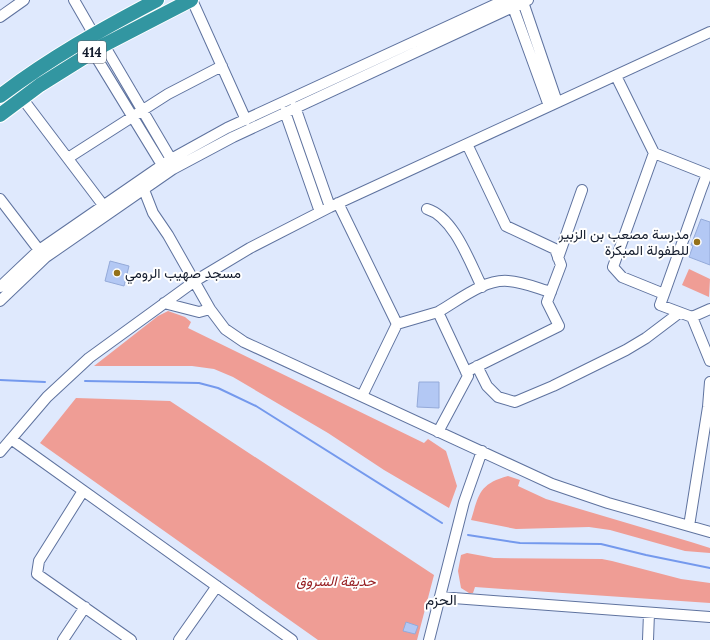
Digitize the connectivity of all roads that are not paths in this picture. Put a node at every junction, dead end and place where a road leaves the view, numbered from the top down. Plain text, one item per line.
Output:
1 (24, 0) edge
2 (74, 0) edge
3 (157, 0) edge
4 (192, 0) edge
5 (517, 1) edge
6 (0, 17) edge
7 (710, 32) edge
8 (93, 33) junction
9 (99, 48) junction
10 (222, 66) junction
11 (616, 76) junction
12 (0, 96) edge
13 (22, 98) junction
14 (553, 104) junction
15 (295, 107) junction
16 (143, 111) junction
17 (284, 112) junction
18 (0, 115) edge
19 (133, 117) junction
20 (246, 120) junction
21 (467, 144) junction
22 (654, 154) junction
23 (68, 158) junction
24 (171, 159) junction
25 (162, 165) junction
26 (144, 190) junction
27 (582, 190) dead end
28 (706, 191) edge
29 (0, 199) edge
30 (103, 205) junction
31 (334, 205) junction
32 (427, 209) dead end
33 (320, 212) junction
34 (39, 250) junction
35 (558, 258) junction
36 (195, 281) junction
37 (0, 287) edge
38 (482, 287) junction
39 (551, 292) junction
40 (664, 294) junction
41 (0, 301) edge
42 (164, 303) junction
43 (210, 308) junction
44 (710, 309) edge
45 (438, 312) junction
46 (679, 313) junction
47 (692, 317) junction
48 (397, 324) junction
49 (710, 361) edge
50 (477, 366) junction
51 (466, 372) junction
52 (710, 382) edge
53 (362, 396) junction
54 (709, 407) edge
55 (438, 432) junction
56 (11, 439) junction
57 (482, 451) junction
58 (0, 452) edge
59 (83, 491) junction
60 (689, 526) junction
61 (710, 532) edge
62 (217, 586) junction
63 (440, 597) junction
64 (85, 607) junction
65 (650, 613) junction
66 (710, 617) edge
67 (432, 638) edge
68 (63, 640) edge
69 (131, 640) edge
70 (179, 640) edge
71 (292, 640) edge
72 (648, 640) edge

1 - 6 street
2 - 8 street
3 - 8 highway, 414
4 - 9 highway, 414
4 - 10 street
5 - 14 street
5 - 15 street
5 - 20 street
7 - 11 street
8 - 12 highway, 414
9 - 13 highway, 414
9 - 16 street
9 - 19 street
10 - 16 street
10 - 20 street
11 - 14 street
11 - 22 street
13 - 18 highway, 414
13 - 23 street
14 - 21 street
15 - 17 street
15 - 31 street
16 - 19 street
16 - 24 street
17 - 26 street
17 - 33 street
19 - 23 street
19 - 25 street
20 - 24 street
21 - 31 street
21 - 35 street
22 - 28 street
22 - 40 street
23 - 30 street
24 - 25 street
25 - 30 street
26 - 36 street
26 - 41 street
27 - 35 street
28 - 40 street
29 - 34 street
30 - 34 street
31 - 33 street
31 - 48 street
32 - 38 street
33 - 36 street
34 - 37 street
35 - 39 street
36 - 42 street
36 - 43 street
38 - 39 street
38 - 45 street
39 - 50 street
40 - 46 street
42 - 43 street
42 - 56 street
43 - 53 street
44 - 47 street
45 - 48 street
45 - 51 street
46 - 47 street
46 - 50 street
47 - 49 street
48 - 53 street
50 - 51 street
51 - 55 street
52 - 54 street
53 - 55 street
54 - 60 street
55 - 57 street
56 - 58 street
56 - 59 street
57 - 60 street
57 - 63 street
59 - 62 street
59 - 64 street
60 - 61 street
62 - 70 street
62 - 71 street
63 - 65 street
63 - 67 street
64 - 68 street
64 - 69 street
65 - 66 street
65 - 72 street

